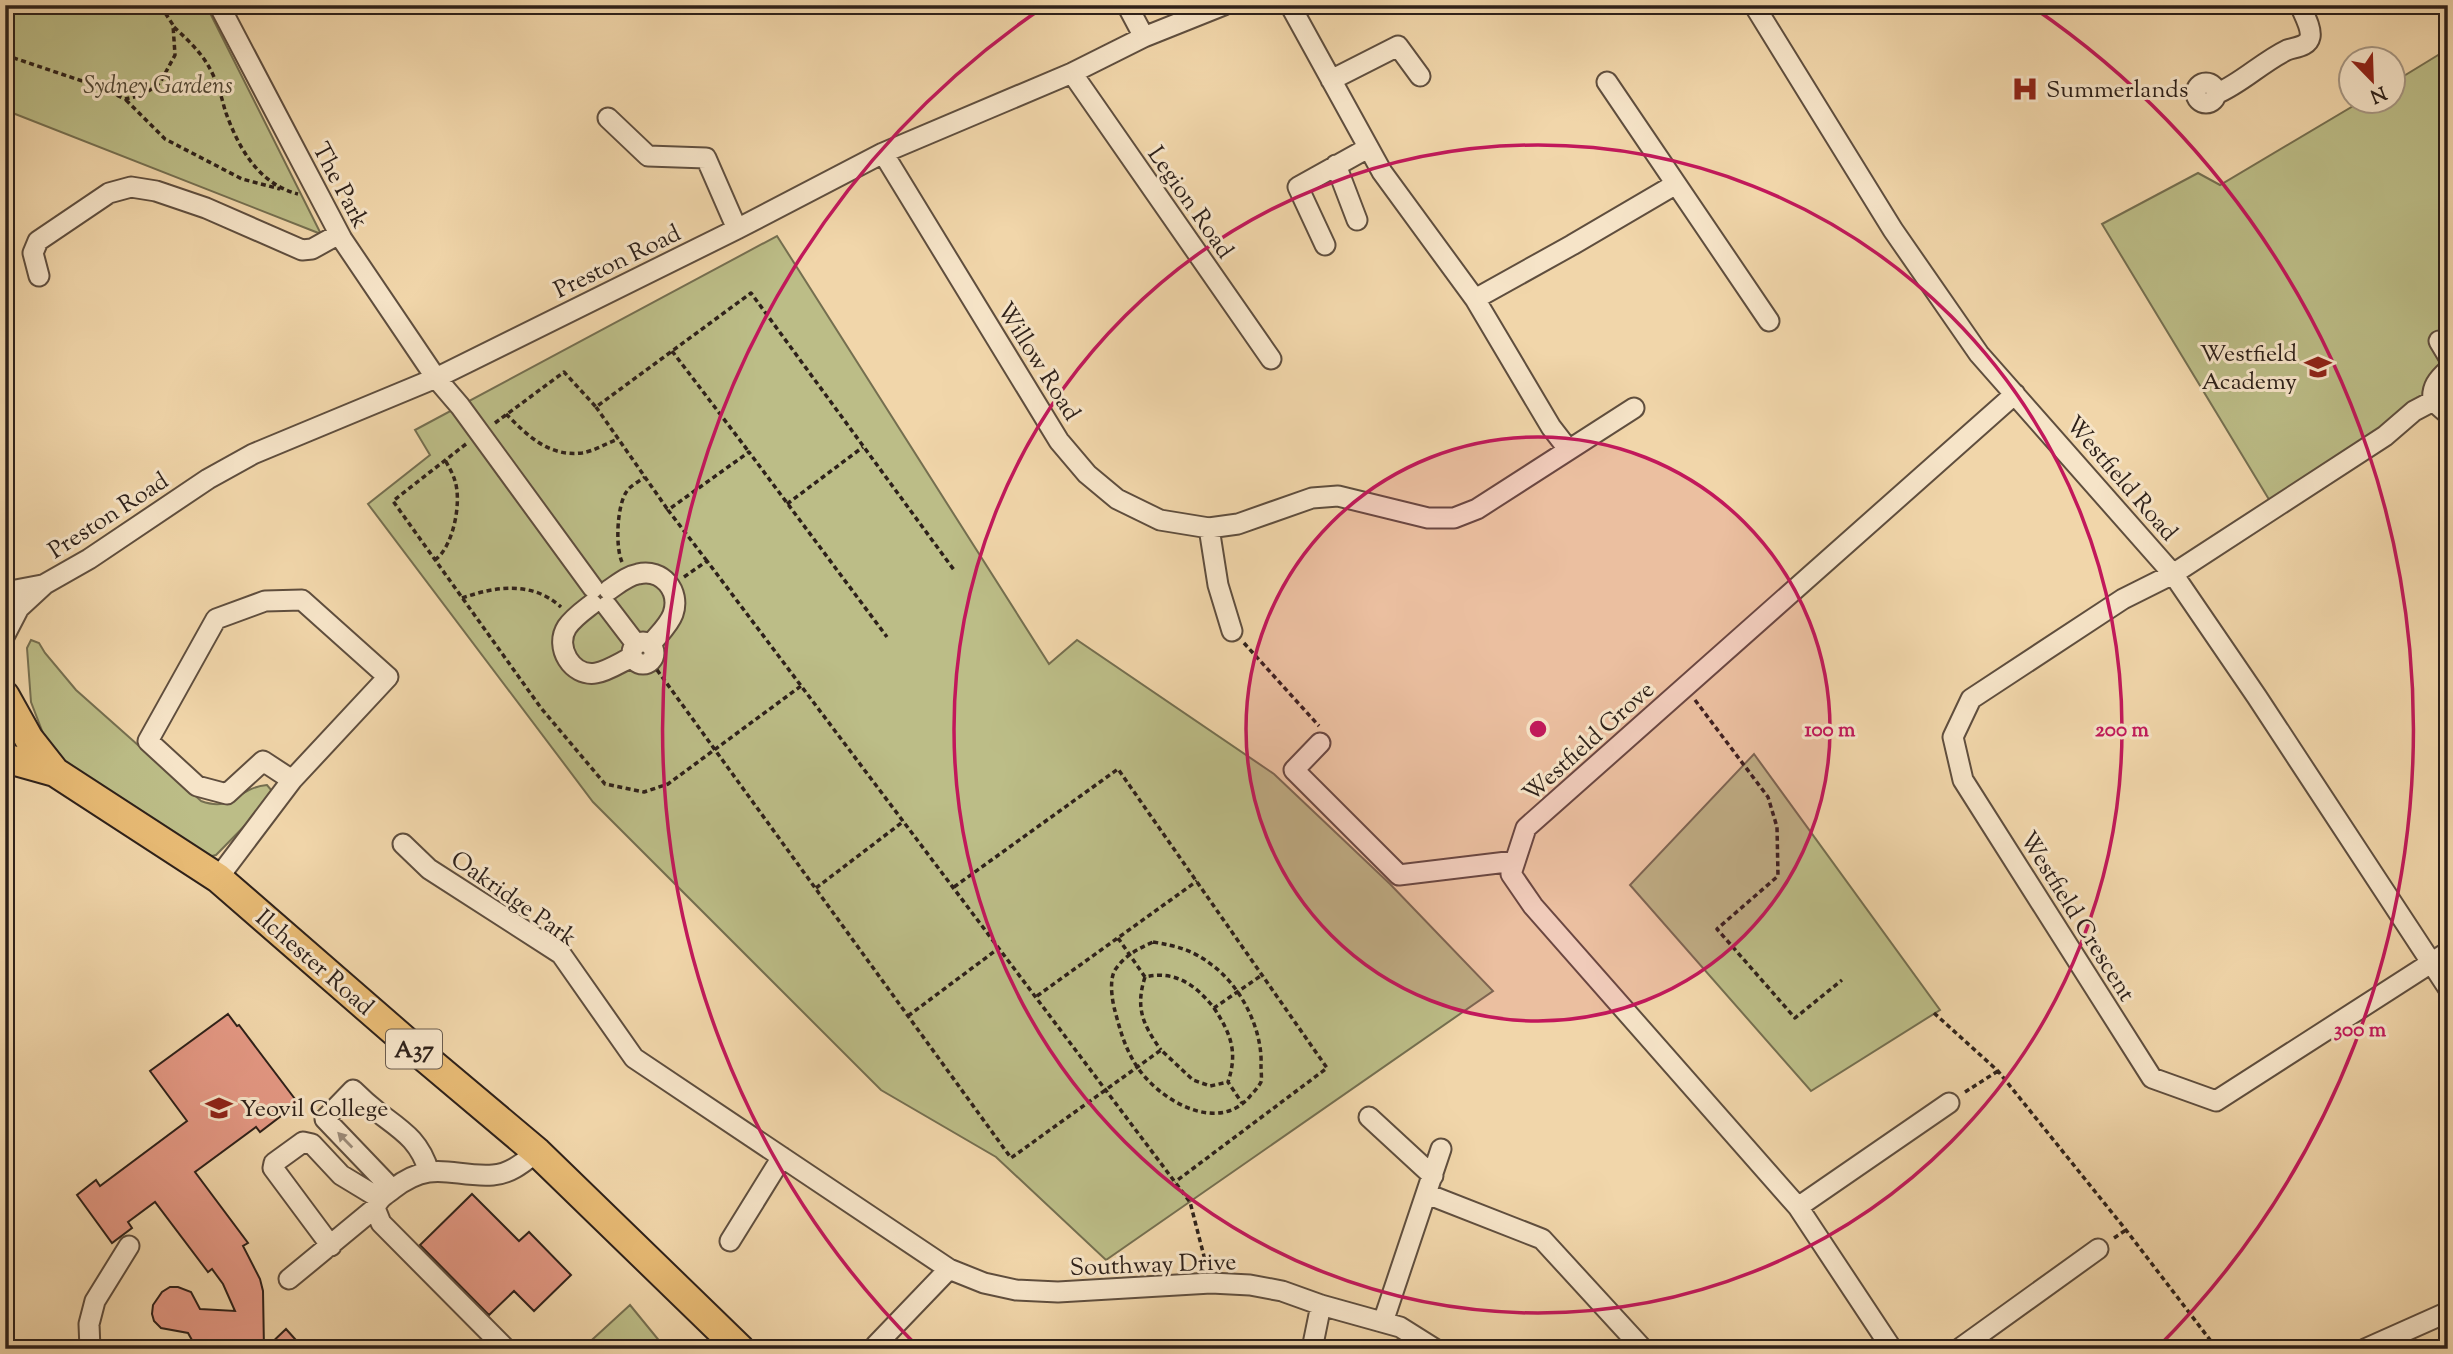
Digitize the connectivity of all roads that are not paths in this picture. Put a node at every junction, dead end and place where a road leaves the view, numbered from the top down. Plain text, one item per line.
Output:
1 (219, 5) edge
2 (1127, 5) edge
3 (1224, 5) edge
4 (1290, 5) edge
5 (1754, 5) edge
6 (2300, 5) edge
7 (1144, 37) junction
8 (1072, 73) junction
9 (1420, 76) dead end
10 (1331, 80) junction
11 (1607, 82) dead end
12 (2216, 94) dead end
13 (608, 118) dead end
14 (1368, 148) junction
15 (883, 153) junction
16 (1336, 166) junction
17 (1676, 184) junction
18 (1357, 220) dead end
19 (737, 229) junction
20 (339, 234) junction
21 (1325, 245) dead end
22 (312, 249) junction
23 (297, 263) dead end
24 (39, 276) dead end
25 (1475, 299) junction
26 (1769, 321) dead end
27 (1270, 359) dead end
28 (2448, 370) edge
29 (436, 377) junction
30 (2015, 394) junction
31 (2432, 401) junction
32 (1634, 408) dead end
33 (2448, 414) edge
34 (1568, 449) junction
35 (1209, 528) junction
36 (2173, 574) junction
37 (45, 584) junction
38 (5, 592) edge
39 (600, 597) junction
40 (1232, 631) road end
41 (5, 635) edge
42 (642, 652) junction
43 (5, 696) edge
44 (1320, 743) road end
45 (5, 758) edge
46 (55, 772) junction
47 (292, 780) junction
48 (403, 844) dead end
49 (1515, 861) junction
50 (218, 878) junction
51 (2448, 952) edge
52 (2431, 962) junction
53 (2448, 988) edge
54 (1948, 1103) road end
55 (1369, 1117) dead end
56 (1441, 1149) dead end
57 (537, 1152) junction
58 (782, 1157) junction
59 (429, 1172) junction
60 (1430, 1185) junction
61 (382, 1199) junction
62 (1798, 1207) junction
63 (730, 1241) dead end
64 (129, 1246) dead end
65 (331, 1246) junction
66 (2098, 1249) dead end
67 (949, 1269) junction
68 (289, 1279) dead end
69 (1321, 1305) junction
70 (2448, 1312) edge
71 (1383, 1322) junction
72 (876, 1345) dead end
73 (1642, 1348) edge
74 (90, 1349) edge
75 (506, 1349) edge
76 (740, 1349) edge
77 (1312, 1349) edge
78 (1435, 1349) edge
79 (1892, 1349) edge
80 (1959, 1349) edge
81 (2365, 1349) edge

1 - 20 street, The Park
2 - 7 street
3 - 7 street, Preston Road
4 - 10 street
5 - 30 street, Westfield Road
6 - 12 street
7 - 8 street, Preston Road
8 - 15 street, Preston Road
8 - 27 street, Legion Road
9 - 10 street
10 - 14 street
11 - 17 street
13 - 19 street
14 - 16 street
14 - 25 street
15 - 19 street, Preston Road
15 - 35 street, Willow Road
16 - 18 street
16 - 21 street
17 - 25 street
17 - 26 street
19 - 29 street, Preston Road
20 - 22 street
20 - 29 street, The Park
22 - 23 street
22 - 24 street
25 - 34 street
28 - 31 street
29 - 37 street, Preston Road
29 - 39 street, The Park
30 - 36 street, Westfield Road
30 - 49 street, Westfield Grove
31 - 33 street
31 - 36 street
32 - 34 street, Willow Road
34 - 35 street, Willow Road
35 - 40 street
36 - 52 street, Westfield Road
36 - 52 street, Westfield Crescent
37 - 38 street, Preston Road
37 - 41 street, Preston Road
39 - 42 street, The Park
39 - 42 street
39 - 42 street
43 - 46 highway, Ilchester Road / A37
44 - 49 street
45 - 46 highway, Ilchester Road / A37
46 - 50 highway, Ilchester Road / A37
47 - 47 street
47 - 50 street
48 - 58 street, Oakridge Park
49 - 62 street
50 - 57 highway, Ilchester Road / A37
51 - 52 street
52 - 53 street, Westfield Road
54 - 62 street
55 - 60 street
56 - 60 street
57 - 59 street
57 - 76 highway, Ilchester Road / A37
58 - 63 street
58 - 67 street, Southway Drive
59 - 61 street
61 -> 59 street
60 - 71 street
60 - 73 street
61 - 65 street
61 - 65 street
61 - 75 street
62 - 79 street
64 - 74 street
65 - 68 street
66 - 80 street
67 - 69 street, Southway Drive
67 - 72 street
69 - 71 street, Southway Drive
69 - 77 street
70 - 81 street
71 - 78 street, Southway Drive

